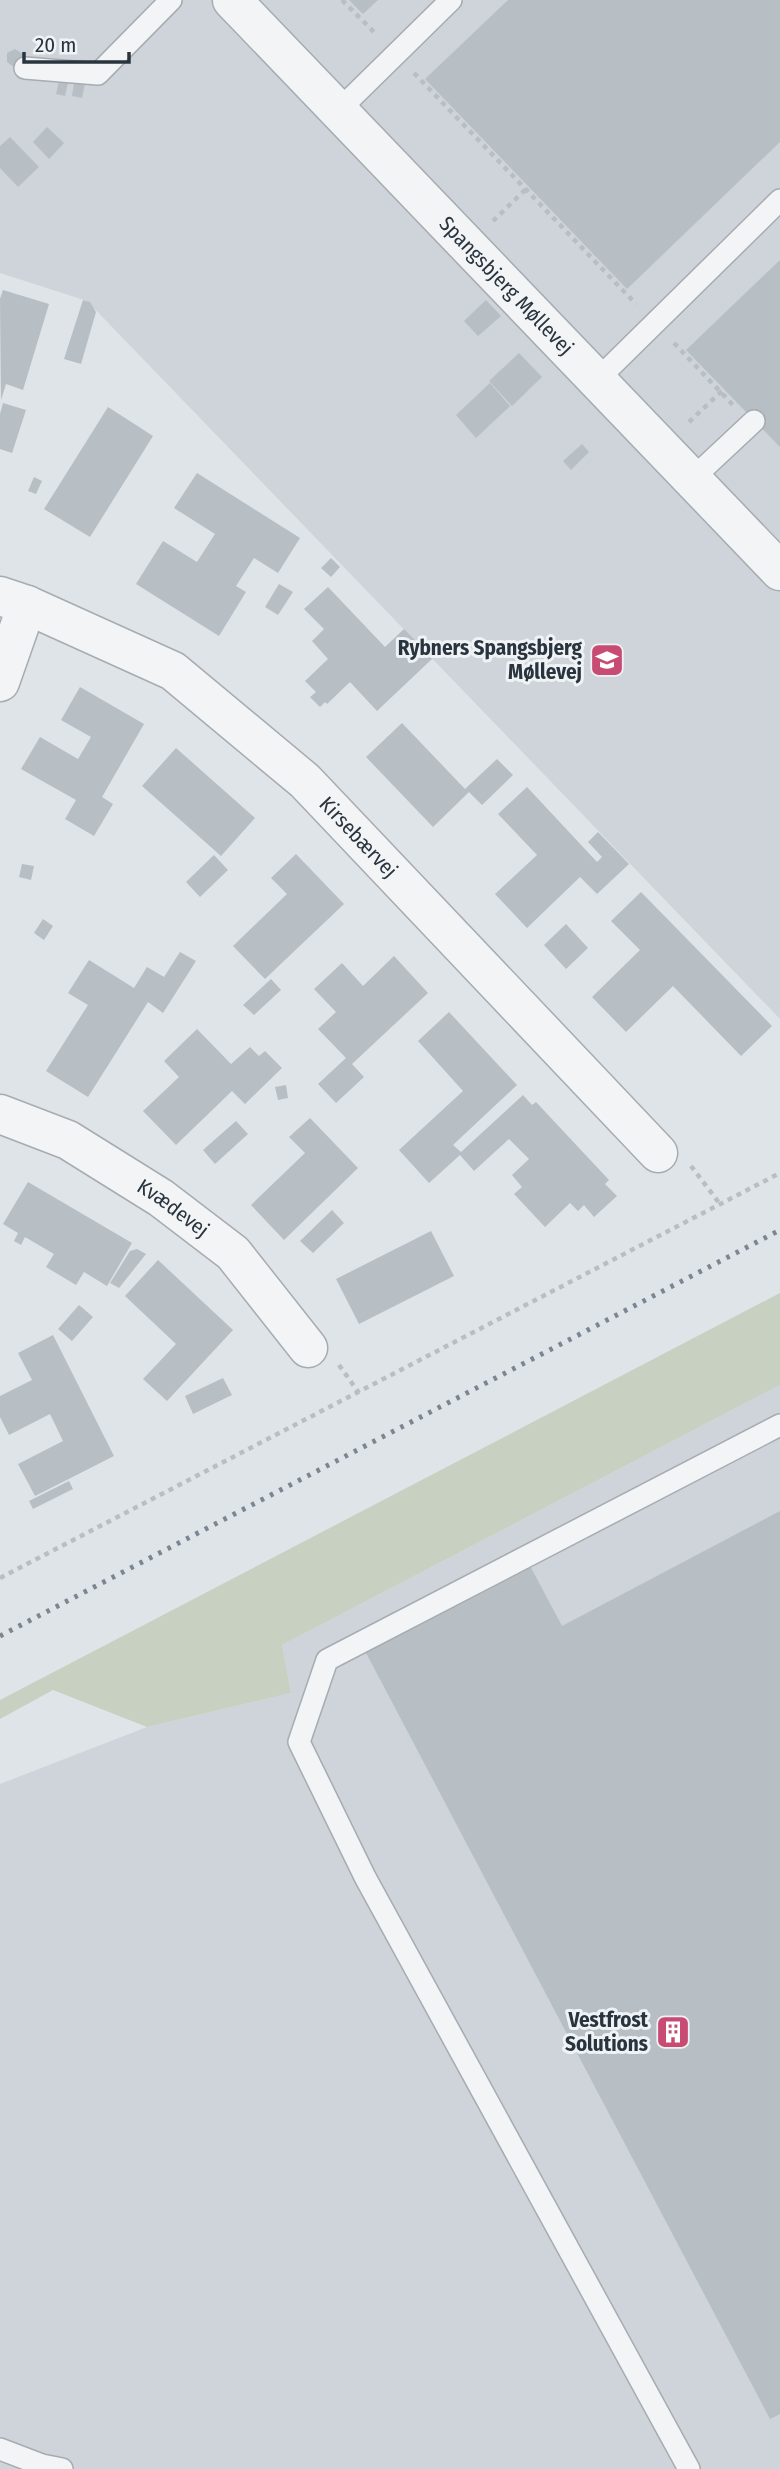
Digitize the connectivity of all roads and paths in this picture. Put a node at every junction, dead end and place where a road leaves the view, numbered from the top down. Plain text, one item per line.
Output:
1 (171, 0) edge
2 (232, 0) edge
3 (342, 0) edge
4 (452, 0) edge
5 (396, 54) junction
6 (25, 68) dead end
7 (338, 111) junction
8 (527, 189) junction
9 (780, 200) edge
10 (467, 245) junction
11 (655, 323) junction
12 (597, 380) junction
13 (722, 390) junction
14 (753, 422) joint
15 (665, 451) junction
16 (692, 479) junction
17 (777, 561) edge
18 (14, 601) edge
19 (0, 682) edge
20 (0, 1114) edge
21 (658, 1153) joint
22 (780, 1173) edge
23 (720, 1204) junction
24 (308, 1348) dead end
25 (780, 1425) edge
26 (0, 1578) edge
27 (0, 2449) edge
28 (62, 2469) edge
29 (689, 2469) edge

1 - 6 lane
2 - 7 street, Spangsbjerg Møllevej
3 - 5 path
4 - 5 lane
5 - 7 lane
5 - 8 path
7 - 10 street, Spangsbjerg Møllevej
8 - 10 path
8 - 11 path
9 - 11 lane
10 - 12 street, Spangsbjerg Møllevej
11 - 12 lane
11 - 13 path
12 - 15 street, Spangsbjerg Møllevej
13 - 14 path
13 - 15 path
14 - 16 lane
15 - 16 street, Spangsbjerg Møllevej
16 - 17 street, Spangsbjerg Møllevej
18 - 19 street
18 - 21 street, Kirsebærvej
20 - 24 street, Kvædevej
21 - 23 path
22 - 23 path
23 - 26 path
25 - 29 lane
27 - 28 lane

